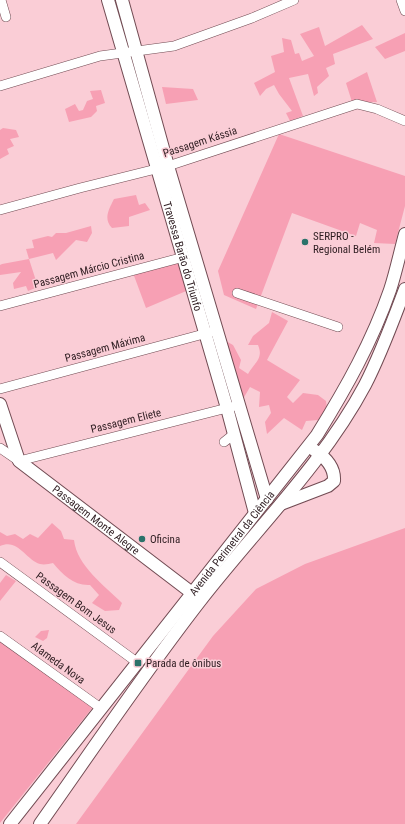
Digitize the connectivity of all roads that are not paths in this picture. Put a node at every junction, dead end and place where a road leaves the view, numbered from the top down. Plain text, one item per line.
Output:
1 (1, 0) edge
2 (108, 0) edge
3 (122, 0) edge
4 (294, 0) edge
5 (401, 0) edge
6 (405, 11) edge
7 (6, 17) dead end
8 (137, 52) junction
9 (124, 53) junction
10 (0, 86) edge
11 (405, 121) edge
12 (162, 168) junction
13 (0, 210) edge
14 (405, 234) edge
15 (184, 257) junction
16 (405, 289) edge
17 (237, 293) dead end
18 (0, 306) edge
19 (338, 327) dead end
20 (211, 332) junction
21 (0, 389) edge
22 (0, 404) edge
23 (233, 407) junction
24 (234, 434) junction
25 (224, 442) dead end
26 (308, 446) junction
27 (0, 448) edge
28 (319, 454) junction
29 (19, 461) junction
30 (267, 499) junction
31 (280, 504) junction
32 (255, 513) junction
33 (0, 562) edge
34 (192, 593) junction
35 (0, 636) edge
36 (138, 663) junction
37 (102, 709) junction
38 (60, 763) junction
39 (10, 824) edge
40 (21, 824) edge
41 (40, 824) edge

1 - 7 street
2 - 9 main road, Travessa Barão do Triunfo
3 - 8 main road, Travessa Barão do Triunfo
4 - 8 street
5 - 6 street
8 - 9 street
8 - 12 main road, Travessa Barão do Triunfo
9 - 10 street
9 - 12 main road, Travessa Barão do Triunfo
11 - 12 street, Passagem Kássia
12 - 13 street, Passagem Kássia
12 - 15 main road, Travessa Barão do Triunfo
12 - 20 main road, Travessa Barão do Triunfo
14 - 26 main road, Avenida Perimetral da Ciência
15 - 18 street, Passagem Márcio Cristina
15 - 20 main road, Travessa Barão do Triunfo
16 - 28 main road, Avenida Perimetral da Ciência
17 - 19 street
20 - 21 street, Passagem Máxima
20 - 23 main road, Travessa Barão do Triunfo
22 - 29 main road
23 - 24 main road, Travessa Barão do Triunfo
23 - 29 street, Passagem Eliete
23 - 30 main road, Travessa Barão do Triunfo
24 - 25 street
24 - 32 main road, Travessa Barão do Triunfo
26 - 28 main road
26 - 30 main road, Avenida Perimetral da Ciência
27 - 29 street, Passagem Monte Alegre
28 - 31 main road, Avenida Perimetral da Ciência
28 - 31 main road
29 - 34 main road, Passagem Monte Alegre
30 - 32 main road, Avenida Perimetral da Ciência
31 - 41 main road, Avenida Perimetral da Ciência
32 - 34 main road, Avenida Perimetral da Ciência
33 - 36 street, Passagem Bom Jesus
34 - 36 main road, Avenida Perimetral da Ciência
35 - 37 street, Alameda Nova
36 - 37 main road, Avenida Perimetral da Ciência
37 - 38 main road, Avenida Perimetral da Ciência
38 - 39 main road, Avenida Perimetral da Ciência
38 - 40 main road

